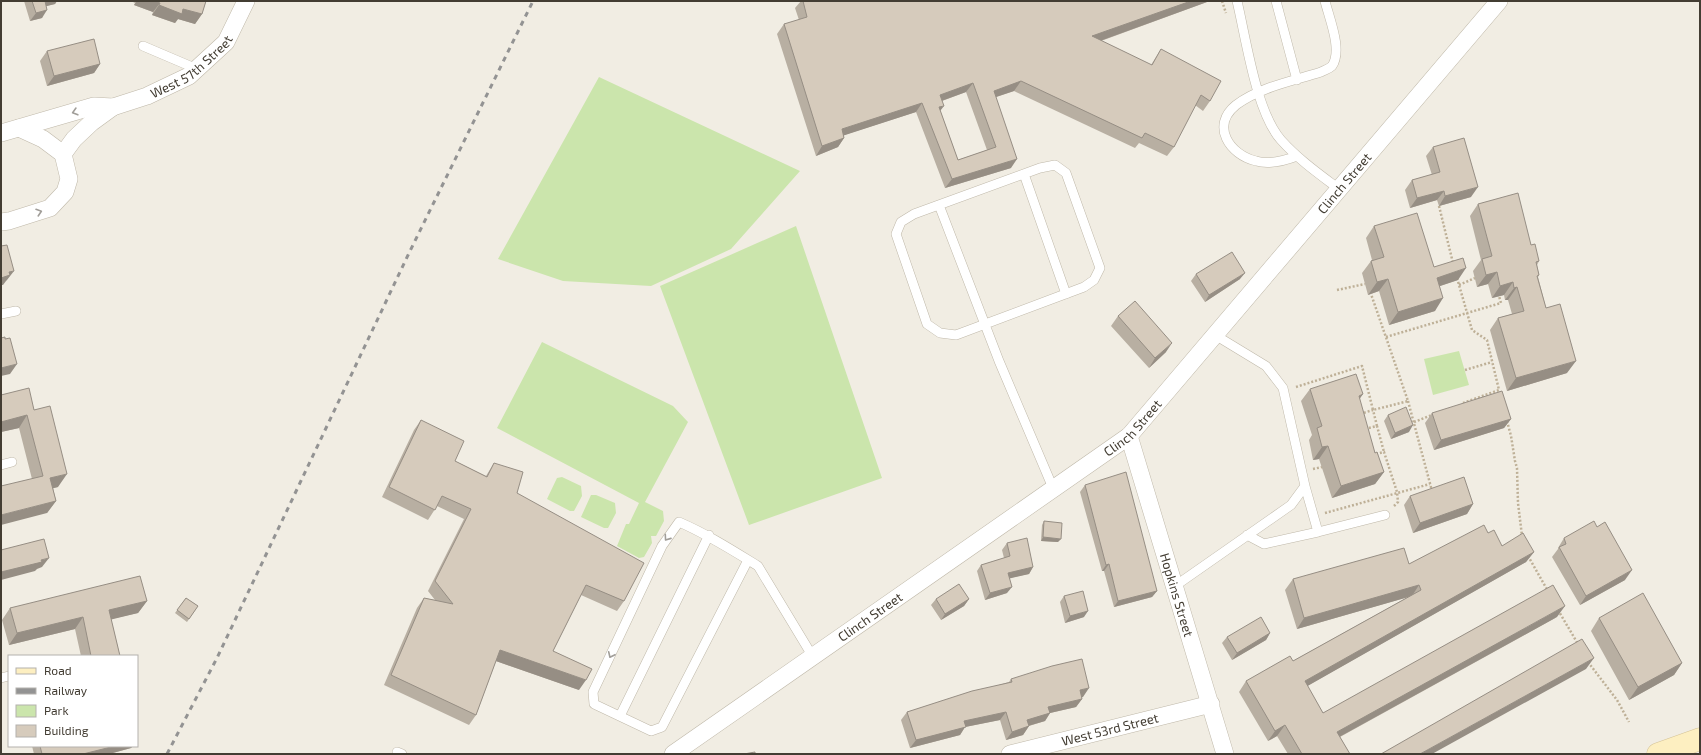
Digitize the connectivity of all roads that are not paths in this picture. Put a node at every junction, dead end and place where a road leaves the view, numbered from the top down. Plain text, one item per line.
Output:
1 (246, 1) edge
2 (1237, 1) edge
3 (1276, 1) edge
4 (1325, 1) edge
5 (1499, 1) edge
6 (143, 46) dead end
7 (197, 69) junction
8 (1297, 80) junction
9 (1259, 92) junction
10 (113, 107) junction
11 (19, 128) junction
12 (1, 133) edge
13 (63, 154) junction
14 (1297, 156) junction
15 (1024, 174) junction
16 (1339, 189) junction
17 (939, 205) junction
18 (1, 222) edge
19 (1066, 294) junction
20 (16, 311) dead end
21 (1, 314) edge
22 (985, 324) junction
23 (1215, 335) junction
24 (1129, 436) junction
25 (12, 462) dead end
26 (1, 465) edge
27 (1305, 486) junction
28 (1053, 488) junction
29 (1385, 515) road end
30 (1318, 532) junction
31 (709, 535) junction
32 (1247, 535) junction
33 (748, 560) junction
34 (1175, 586) junction
35 (813, 657) junction
36 (1211, 704) junction
37 (620, 716) junction
38 (1700, 739) edge
39 (673, 754) edge
40 (1010, 754) edge
41 (1225, 754) edge
42 (1658, 754) edge

1 - 7 street, West 57th Street
2 - 9 lane
3 - 8 lane
4 - 8 lane
5 - 16 street, Clinch Street
6 - 7 lane
7 - 10 street, West 57th Street
8 - 9 lane
9 - 14 lane
9 - 14 lane
10 -> 11 street, West 57th Street
10 - 13 street, West 57th Street
11 - 12 street, West 57th Street
11 - 13 street
18 -> 13 street
14 - 16 lane
15 - 17 lane
15 - 19 lane
15 - 19 lane
16 - 23 street, Clinch Street
17 - 22 lane
17 - 22 lane
19 - 22 lane
20 - 21 lane
22 - 28 lane
23 - 24 street, Clinch Street
23 - 27 lane
24 - 28 street, Clinch Street
24 - 34 street, Hopkins Street
25 - 26 lane
27 - 30 lane
27 - 32 lane
28 - 35 street, Clinch Street
29 - 30 lane
30 - 32 lane
31 - 33 lane
31 - 37 lane
31 -> 37 lane
32 - 34 lane
33 - 35 lane
33 - 37 lane
34 - 36 street, Hopkins Street
35 - 39 street, Clinch Street
36 - 40 street, West 53rd Street
36 - 41 street, Hopkins Street
38 - 42 main road

